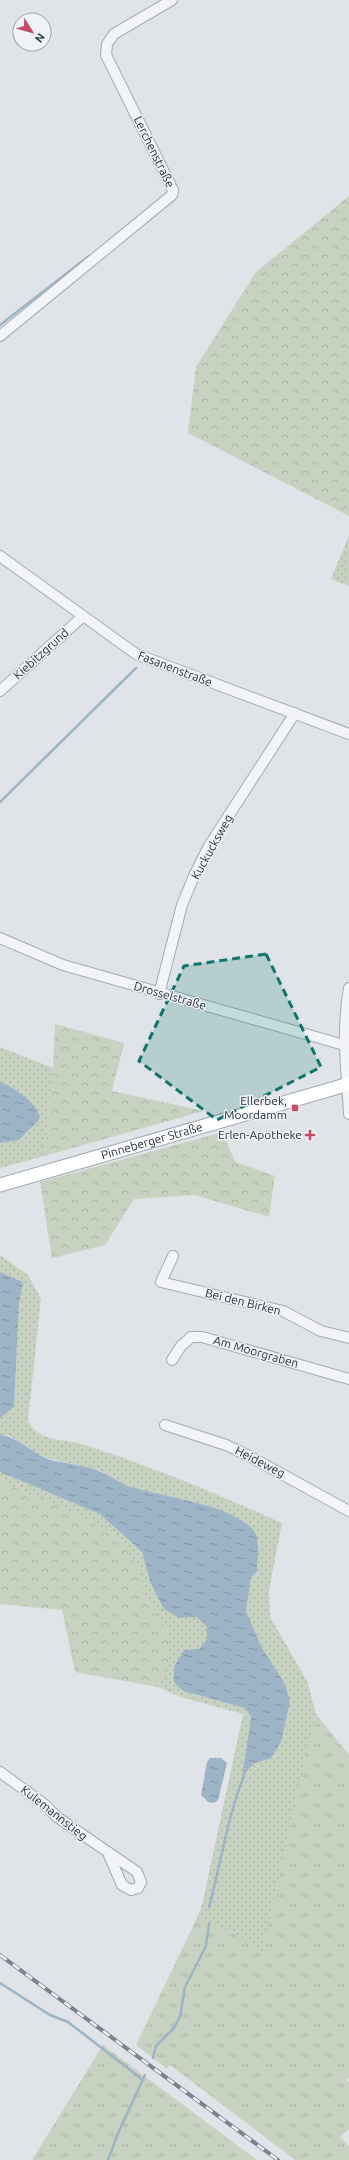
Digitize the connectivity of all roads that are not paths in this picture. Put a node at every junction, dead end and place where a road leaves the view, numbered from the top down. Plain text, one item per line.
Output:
1 (172, 0) edge
2 (0, 336) edge
3 (0, 556) edge
4 (82, 617) junction
5 (0, 691) edge
6 (295, 713) junction
7 (349, 734) edge
8 (0, 938) edge
9 (349, 988) edge
10 (159, 994) junction
11 (344, 1045) junction
12 (347, 1084) edge
13 (349, 1114) edge
14 (0, 1185) edge
15 (172, 1256) dead end
16 (349, 1338) edge
17 (172, 1360) dead end
18 (349, 1379) edge
19 (165, 1425) dead end
20 (349, 1511) edge
21 (0, 1772) edge
22 (108, 1853) dead end

1 - 2 street, Lerchenstraße
3 - 4 street, Fasanenstraße
4 - 5 street, Kiebitzgrund
4 - 6 street, Fasanenstraße
6 - 7 street, Fasanenstraße
6 - 10 street, Kuckucksweg
8 - 10 street, Drosselstraße
9 - 11 street
10 - 11 street, Drosselstraße
11 - 12 street
12 - 13 street
12 - 14 main road, Pinneberger Straße
15 - 16 street, Bei den Birken
17 - 18 street, Am Moorgraben
19 - 20 street, Heideweg
21 - 22 street, Kulemannstieg

